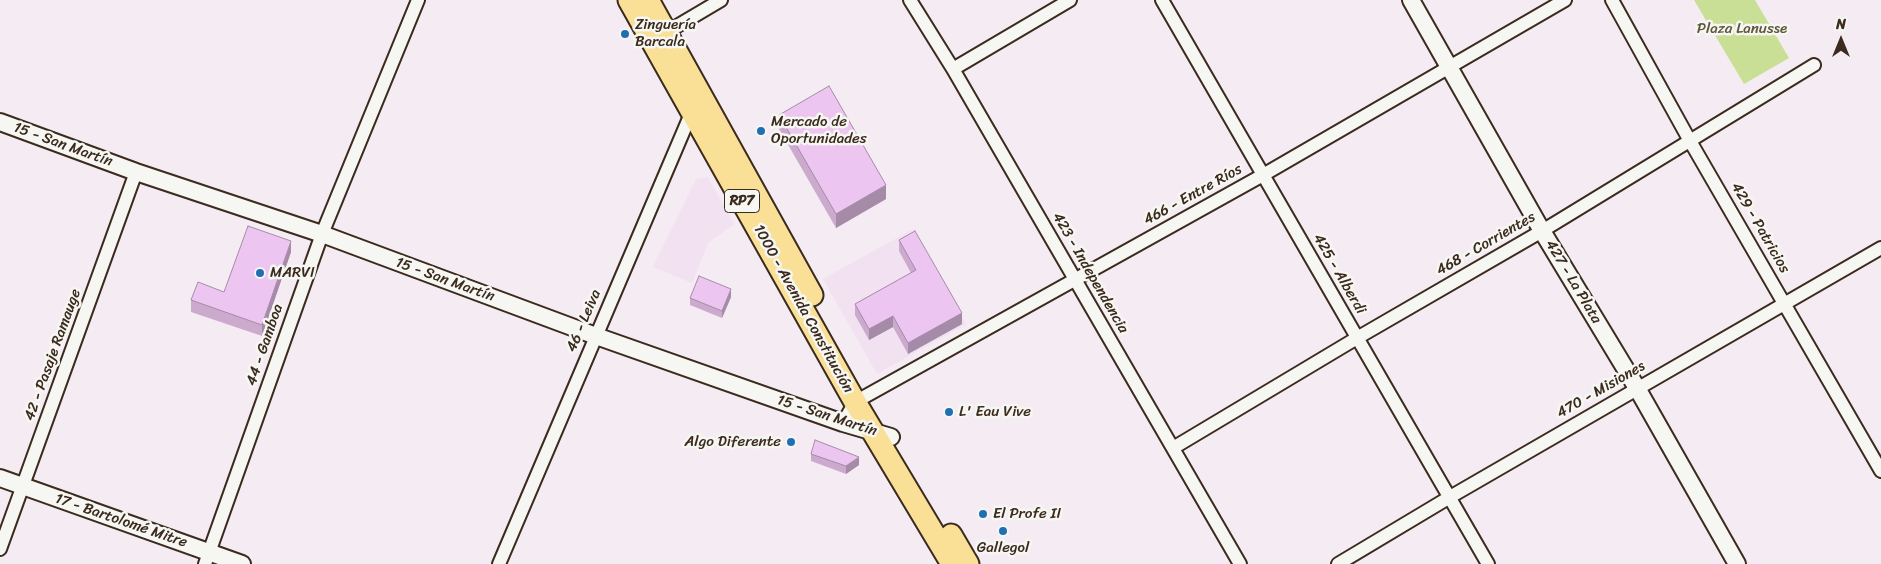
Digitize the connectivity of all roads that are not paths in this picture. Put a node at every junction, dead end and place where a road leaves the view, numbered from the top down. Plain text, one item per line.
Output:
1 (418, 0) edge
2 (629, 0) edge
3 (648, 0) edge
4 (721, 0) edge
5 (910, 0) edge
6 (1070, 0) edge
7 (1162, 0) edge
8 (1411, 0) edge
9 (1565, 0) edge
10 (1612, 0) edge
11 (667, 32) junction
12 (1814, 65) dead end
13 (1449, 66) junction
14 (953, 69) junction
15 (696, 101) junction
16 (0, 122) edge
17 (1690, 140) junction
18 (136, 172) junction
19 (1264, 175) junction
20 (1542, 231) junction
21 (322, 234) junction
22 (1881, 248) edge
23 (1074, 279) junction
24 (1786, 304) junction
25 (596, 336) junction
26 (1357, 338) junction
27 (1637, 388) junction
28 (861, 399) junction
29 (842, 423) junction
30 (881, 434) junction
31 (1173, 448) junction
32 (1881, 471) edge
33 (0, 478) edge
34 (23, 487) junction
35 (1450, 497) junction
36 (0, 549) edge
37 (207, 558) edge
38 (242, 564) edge
39 (499, 564) edge
40 (952, 564) edge
41 (968, 564) edge
42 (1240, 564) edge
43 (1338, 564) edge
44 (1488, 564) edge
45 (1737, 564) edge

1 - 21 street, 44 - Gamboa
2 - 15 main road, 1000 - Avenida Constitución / RP7
3 - 11 main road, 1000 - Avenida Constitución / RP7
4 - 11 street
5 - 14 street, 423 - Independencia
6 - 14 street
7 - 19 street, 425 - Alberdi
8 - 13 street, 427 - La Plata
9 - 13 street, 466 - Entre Ríos
10 - 17 street, 429 - Patricios
11 - 15 main road, 1000 - Avenida Constitución / RP7
12 - 17 street, 468 - Corrientes
13 - 19 street, 466 - Entre Ríos
13 - 20 street, 427 - La Plata
14 - 23 street, 423 - Independencia
15 - 25 street, 46 - Leiva
15 - 28 main road, 1000 - Avenida Constitución / RP7
16 - 18 street, 15 - San Martín
17 - 20 street, 468 - Corrientes
17 - 24 street, 429 - Patricios
18 - 21 street, 15 - San Martín
18 - 34 street, 42 - Pasaje Ramauge
19 - 23 street, 466 - Entre Ríos
19 - 26 street, 425 - Alberdi
20 - 26 street, 468 - Corrientes
20 - 27 street, 427 - La Plata
21 - 25 street, 15 - San Martín
21 - 37 street, 44 - Gamboa
22 - 24 street, 470 - Misiones
23 - 28 street, 466 - Entre Ríos
23 - 31 street, 423 - Independencia
24 - 27 street, 470 - Misiones
24 - 32 street, 429 - Patricios
25 - 29 street, 15 - San Martín
25 - 39 street, 46 - Leiva
26 - 31 street, 468 - Corrientes
26 - 35 street, 425 - Alberdi
27 - 35 street, 470 - Misiones
27 - 45 street, 427 - La Plata
28 - 29 street, 466 - Entre Ríos
28 - 30 main road, 1000 - Avenida Constitución / RP7
29 - 30 street, 15 - San Martín
30 - 40 main road, 1000 - Avenida Constitución / RP7
30 - 41 main road, 1000 - Avenida Constitución / RP7
31 - 42 street, 423 - Independencia
33 - 34 street, 17 - Bartolomé Mitre
34 - 36 street, 42 - Pasaje Ramauge
34 - 37 street, 17 - Bartolomé Mitre
35 - 43 street, 470 - Misiones
35 - 44 street, 425 - Alberdi
37 - 38 street, 17 - Bartolomé Mitre

